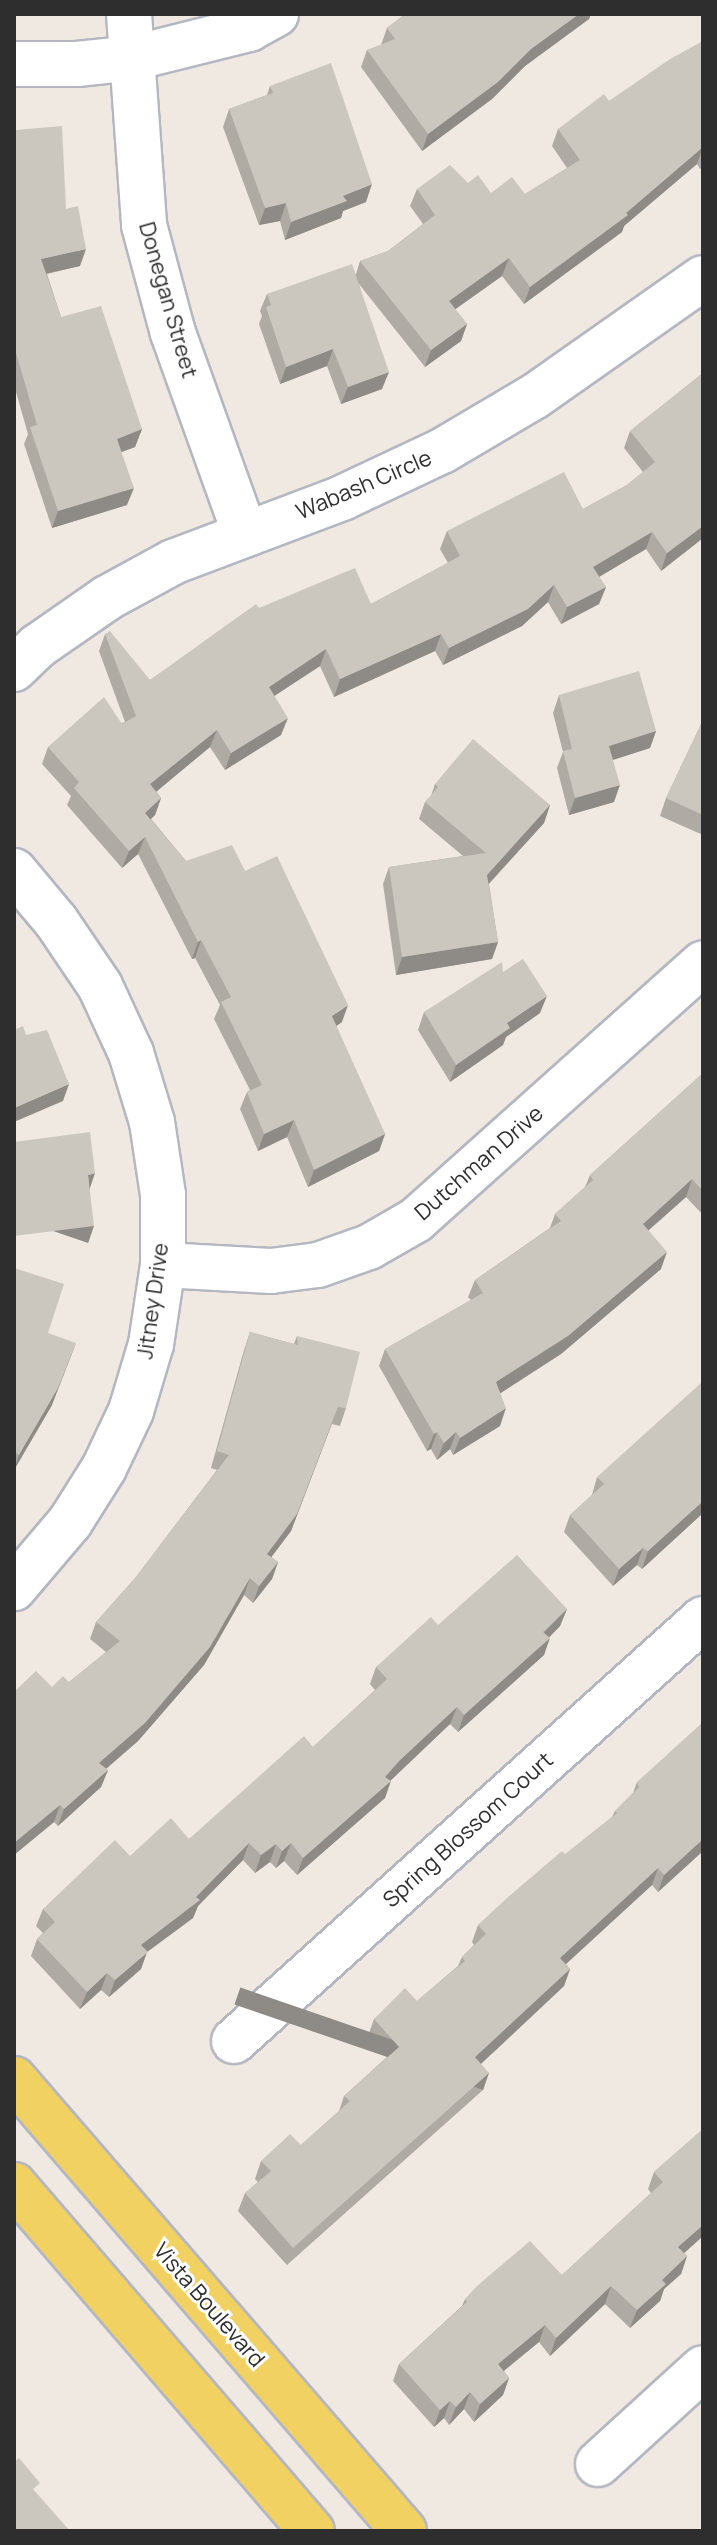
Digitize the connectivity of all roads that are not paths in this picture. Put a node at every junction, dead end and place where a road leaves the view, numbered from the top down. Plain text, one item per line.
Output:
1 (129, 14) edge
2 (276, 14) edge
3 (133, 58) junction
4 (14, 64) edge
5 (703, 278) edge
6 (245, 534) junction
7 (14, 669) edge
8 (14, 871) edge
9 (703, 963) edge
10 (163, 1265) junction
11 (14, 1588) edge
12 (703, 1619) edge
13 (234, 2041) dead end
14 (14, 2079) edge
15 (14, 2185) edge
16 (703, 2368) edge
17 (598, 2464) dead end
18 (312, 2531) edge
19 (404, 2531) edge

1 - 3 street, Donegan Street
2 - 3 street
3 - 4 street
3 - 6 street, Donegan Street
5 - 6 street, Wabash Circle
6 - 7 street, Wabash Circle
8 - 10 street, Jitney Drive
9 - 10 street, Dutchman Drive
10 - 11 street, Jitney Drive
12 - 13 street, Spring Blossom Court
14 - 19 main road, Vista Boulevard
15 - 18 main road
16 - 17 street

